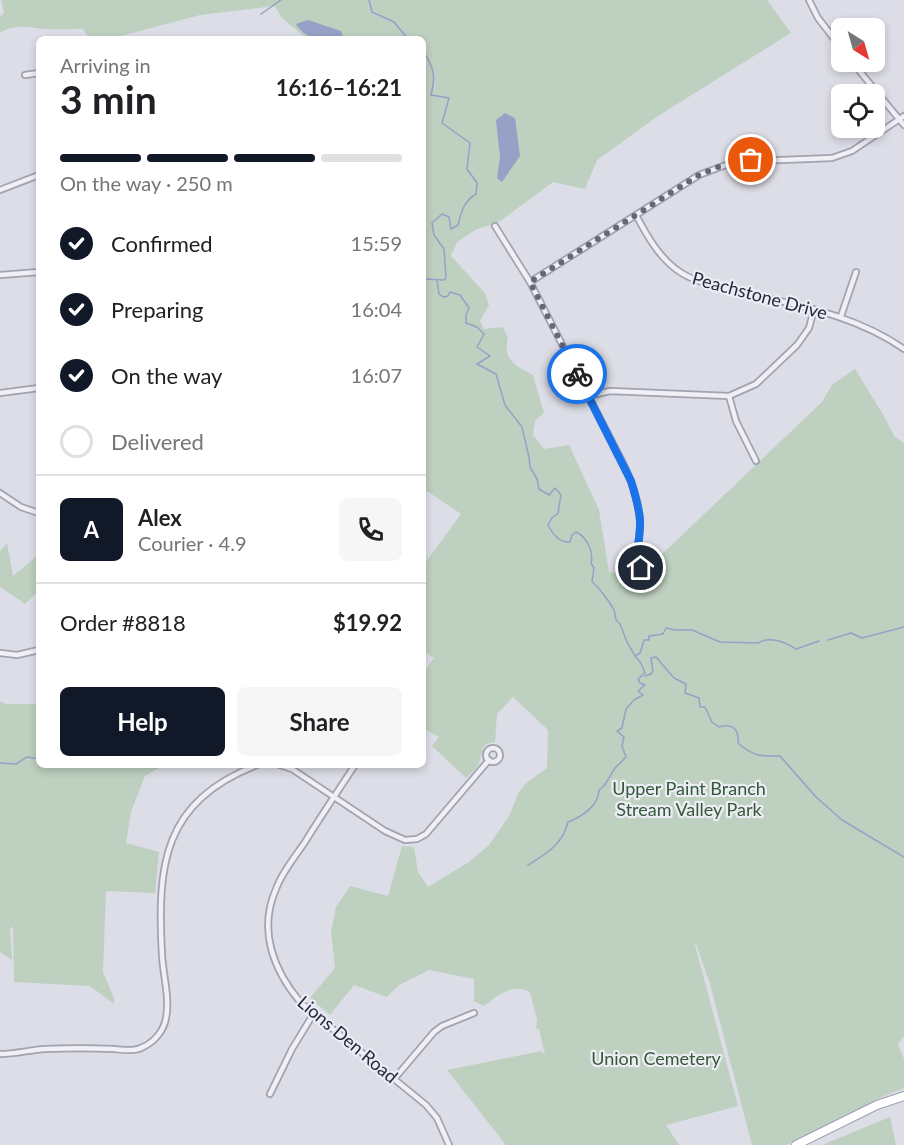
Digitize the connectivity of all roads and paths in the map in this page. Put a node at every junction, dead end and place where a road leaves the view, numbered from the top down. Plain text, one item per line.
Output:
1 (809, 0) edge
2 (831, 35) edge
3 (861, 72) edge
4 (36, 73) edge
5 (25, 75) dead end
6 (902, 118) edge
7 (904, 125) edge
8 (36, 176) edge
9 (0, 190) edge
10 (636, 215) junction
11 (495, 226) dead end
12 (36, 272) edge
13 (856, 272) dead end
14 (0, 274) edge
15 (530, 282) junction
16 (814, 309) junction
17 (841, 316) junction
18 (904, 350) edge
19 (36, 388) edge
20 (0, 393) edge
21 (588, 396) junction
22 (729, 396) junction
23 (756, 461) dead end
24 (0, 494) edge
25 (36, 512) edge
26 (641, 568) dead end
27 (36, 651) edge
28 (0, 653) edge
29 (489, 760) dead end
30 (250, 768) edge
31 (289, 768) edge
32 (353, 768) edge
33 (334, 796) junction
34 (314, 1013) junction
35 (474, 1013) dead end
36 (0, 1054) edge
37 (395, 1078) junction
38 (270, 1094) dead end
39 (904, 1096) edge
40 (449, 1145) edge
41 (796, 1145) edge

1 - 2 street
3 - 6 street
4 - 5 street
6 - 7 street
6 - 10 street
8 - 9 street
10 - 15 street
10 - 16 street, Peachstone Drive
11 - 15 street
12 - 14 street
13 - 17 street
15 - 21 street
16 - 17 street, Peachstone Drive
16 - 22 street
17 - 18 street, Peachstone Drive
19 - 20 street
21 - 22 street
21 - 26 street
22 - 23 street
24 - 25 street
27 - 28 street
29 - 33 street
30 - 36 street
31 - 33 street
32 - 33 street, Lions Den Road
33 - 34 street, Lions Den Road
34 - 37 street, Lions Den Road
34 - 38 street
35 - 37 street
37 - 40 street, Lions Den Road
39 - 41 main road

